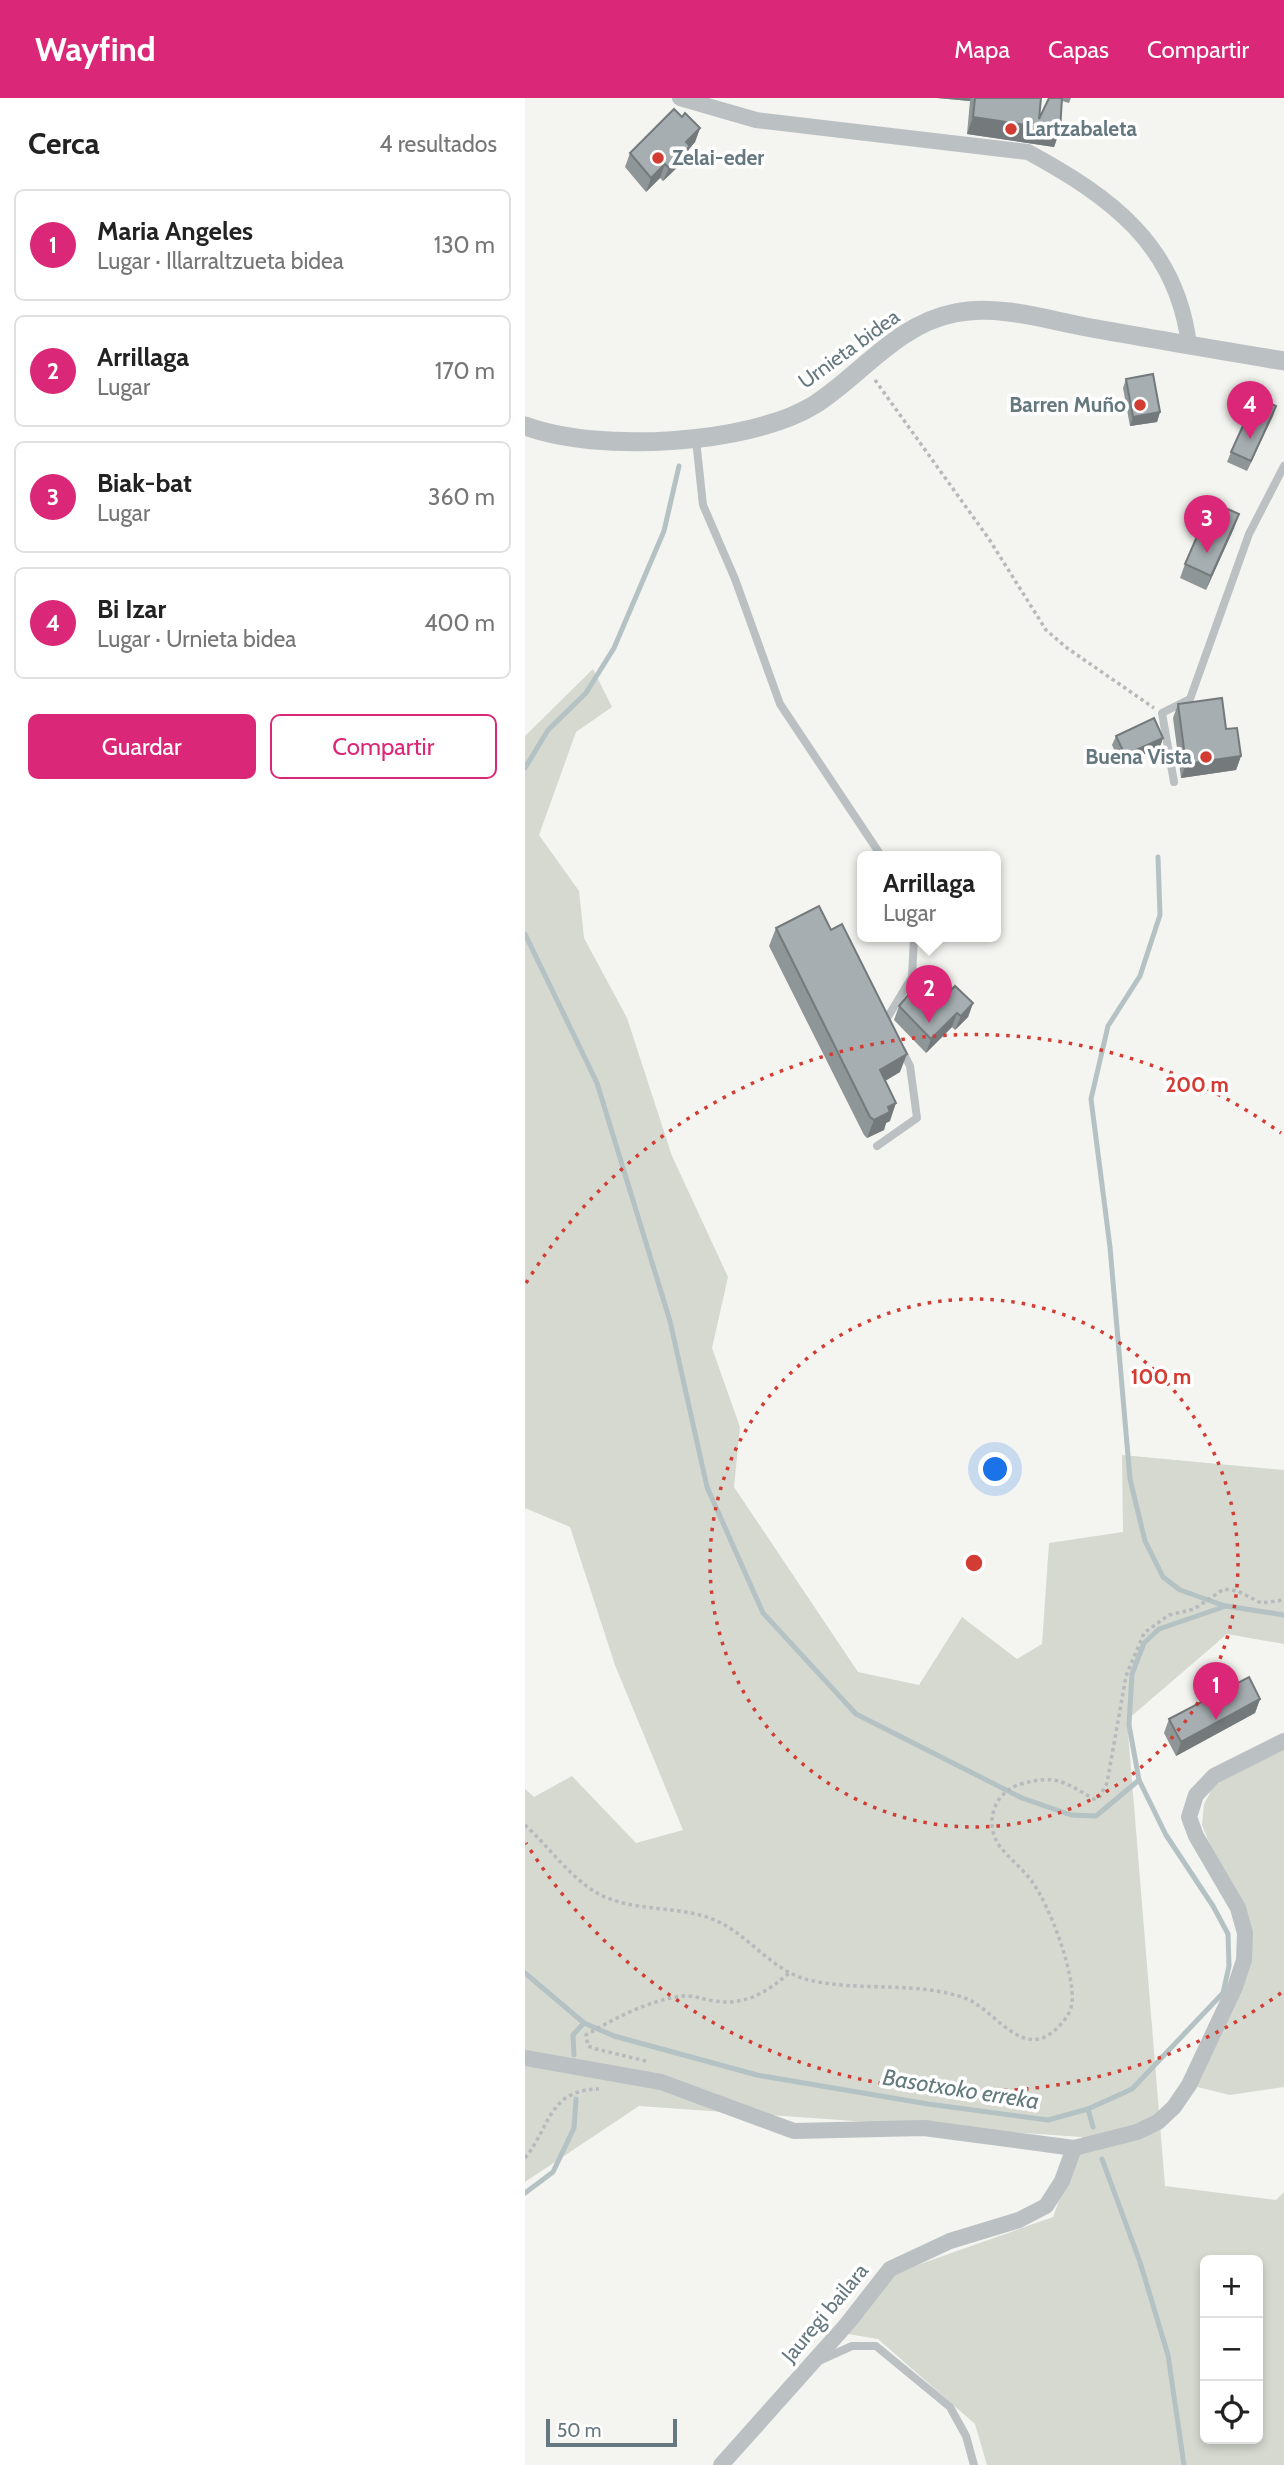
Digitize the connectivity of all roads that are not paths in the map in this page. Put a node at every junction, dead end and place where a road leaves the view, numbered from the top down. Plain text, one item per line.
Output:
1 (680, 98) edge
2 (1188, 345) junction
3 (1284, 361) edge
4 (525, 426) edge
5 (695, 437) junction
6 (1284, 466) edge
7 (1174, 782) dead end
8 (878, 851) edge
9 (914, 942) edge
10 (892, 1031) edge
11 (898, 1043) edge
12 (877, 1146) dead end
13 (1284, 1741) edge
14 (525, 2058) edge
15 (1075, 2148) junction
16 (810, 2365) junction
17 (721, 2465) edge
18 (974, 2465) edge

1 - 2 street
2 - 3 street, Urnieta bidea
2 - 5 street, Urnieta bidea
4 - 5 street, Urnieta bidea
5 - 8 lane
6 - 7 lane
9 - 10 lane
11 - 12 lane
13 - 15 street
14 - 15 street
15 - 16 street, Jauregi bailara
16 - 17 street, Jauregi bailara
16 - 18 lane

